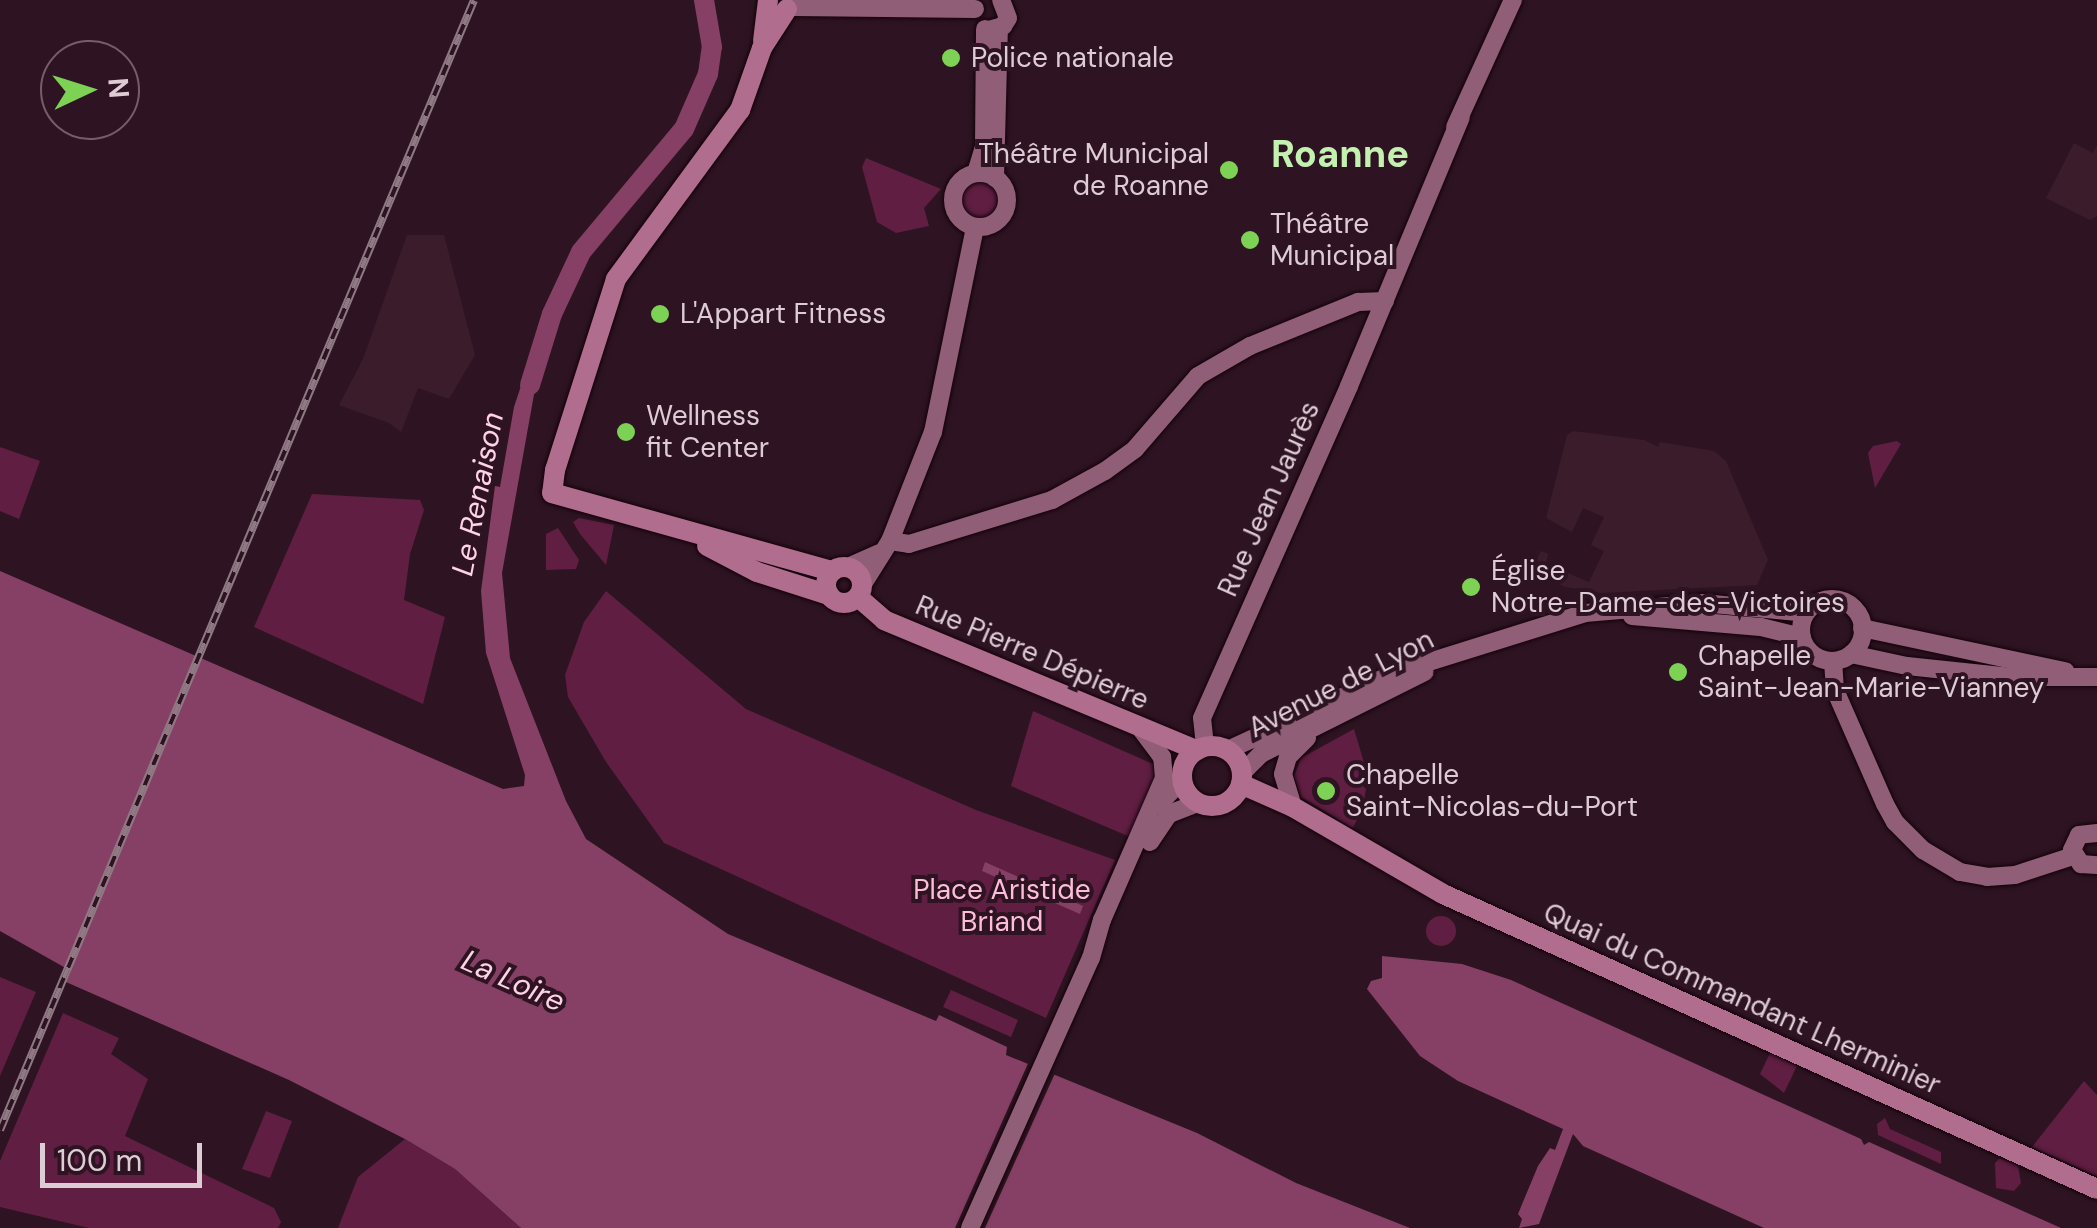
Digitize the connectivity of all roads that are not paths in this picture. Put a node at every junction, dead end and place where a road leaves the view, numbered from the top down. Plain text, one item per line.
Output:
1 (768, 0) edge
2 (822, 0) edge
3 (1001, 0) edge
4 (1513, 0) edge
5 (794, 6) edge
6 (845, 8) junction
7 (983, 17) edge
8 (762, 48) junction
9 (1460, 117) junction
10 (976, 173) junction
11 (995, 178) junction
12 (975, 226) junction
13 (1394, 276) junction
14 (1384, 301) junction
15 (674, 529) junction
16 (884, 546) junction
17 (840, 569) junction
18 (847, 595) junction
19 (1806, 613) junction
20 (1862, 628) junction
21 (1518, 631) junction
22 (1802, 638) junction
23 (1470, 649) junction
24 (1851, 654) junction
25 (1833, 661) junction
26 (2096, 677) edge
27 (1316, 730) junction
28 (1150, 733) junction
29 (1201, 748) junction
30 (1228, 750) junction
31 (1182, 774) junction
32 (1242, 778) junction
33 (1198, 804) junction
34 (1221, 805) junction
35 (1293, 807) junction
36 (1152, 811) junction
37 (2097, 833) edge
38 (1142, 847) junction
39 (1367, 853) junction
40 (2073, 856) junction
41 (2097, 865) edge
42 (2097, 1189) edge
43 (970, 1228) edge

1 - 5 main road
1 - 8 main road
2 - 6 street
3 - 7 street
4 - 9 street, Rue Jean Jaurès
5 - 6 street
5 - 8 main road
6 - 7 street
7 - 10 street
7 - 11 street
8 - 15 main road, Rue Pierre Dépierre
9 - 13 street, Rue Jean Jaurès
9 - 13 street, Rue Jean Jaurès
10 - 11 street
10 - 12 street
11 - 12 street
12 - 16 street
13 - 14 street, Rue Jean Jaurès
14 - 16 street
14 - 29 street, Rue Jean Jaurès
15 - 17 main road, Rue Pierre Dépierre
15 - 18 main road, Rue Pierre Dépierre
16 - 17 street
16 - 18 street
17 - 18 main road
17 - 18 main road
18 - 28 main road, Rue Pierre Dépierre
19 - 20 street
19 - 21 street, Avenue de Lyon
19 - 22 street
20 - 24 street
20 - 26 street
21 - 22 street, Avenue de Lyon
21 - 23 street, Avenue de Lyon
22 - 25 street
23 - 27 street, Avenue de Lyon
23 - 30 street, Avenue de Lyon
24 - 25 street
24 - 26 street
25 - 40 street
27 - 32 street, Avenue de Lyon
27 - 35 street
28 - 29 main road, Rue Pierre Dépierre
28 - 31 main road, Rue Pierre Dépierre
28 - 36 street
29 - 30 main road
29 - 31 main road
30 - 32 main road
31 - 33 main road
31 - 36 street
32 - 34 main road
32 - 35 main road, Quai du Commandant Lherminier
33 - 34 main road
33 - 38 street
34 - 39 main road, Quai du Commandant Lherminier
35 - 39 main road, Quai du Commandant Lherminier
36 - 38 street
37 - 40 street
38 - 43 street
39 - 42 main road, Quai du Commandant Lherminier
40 - 41 street

